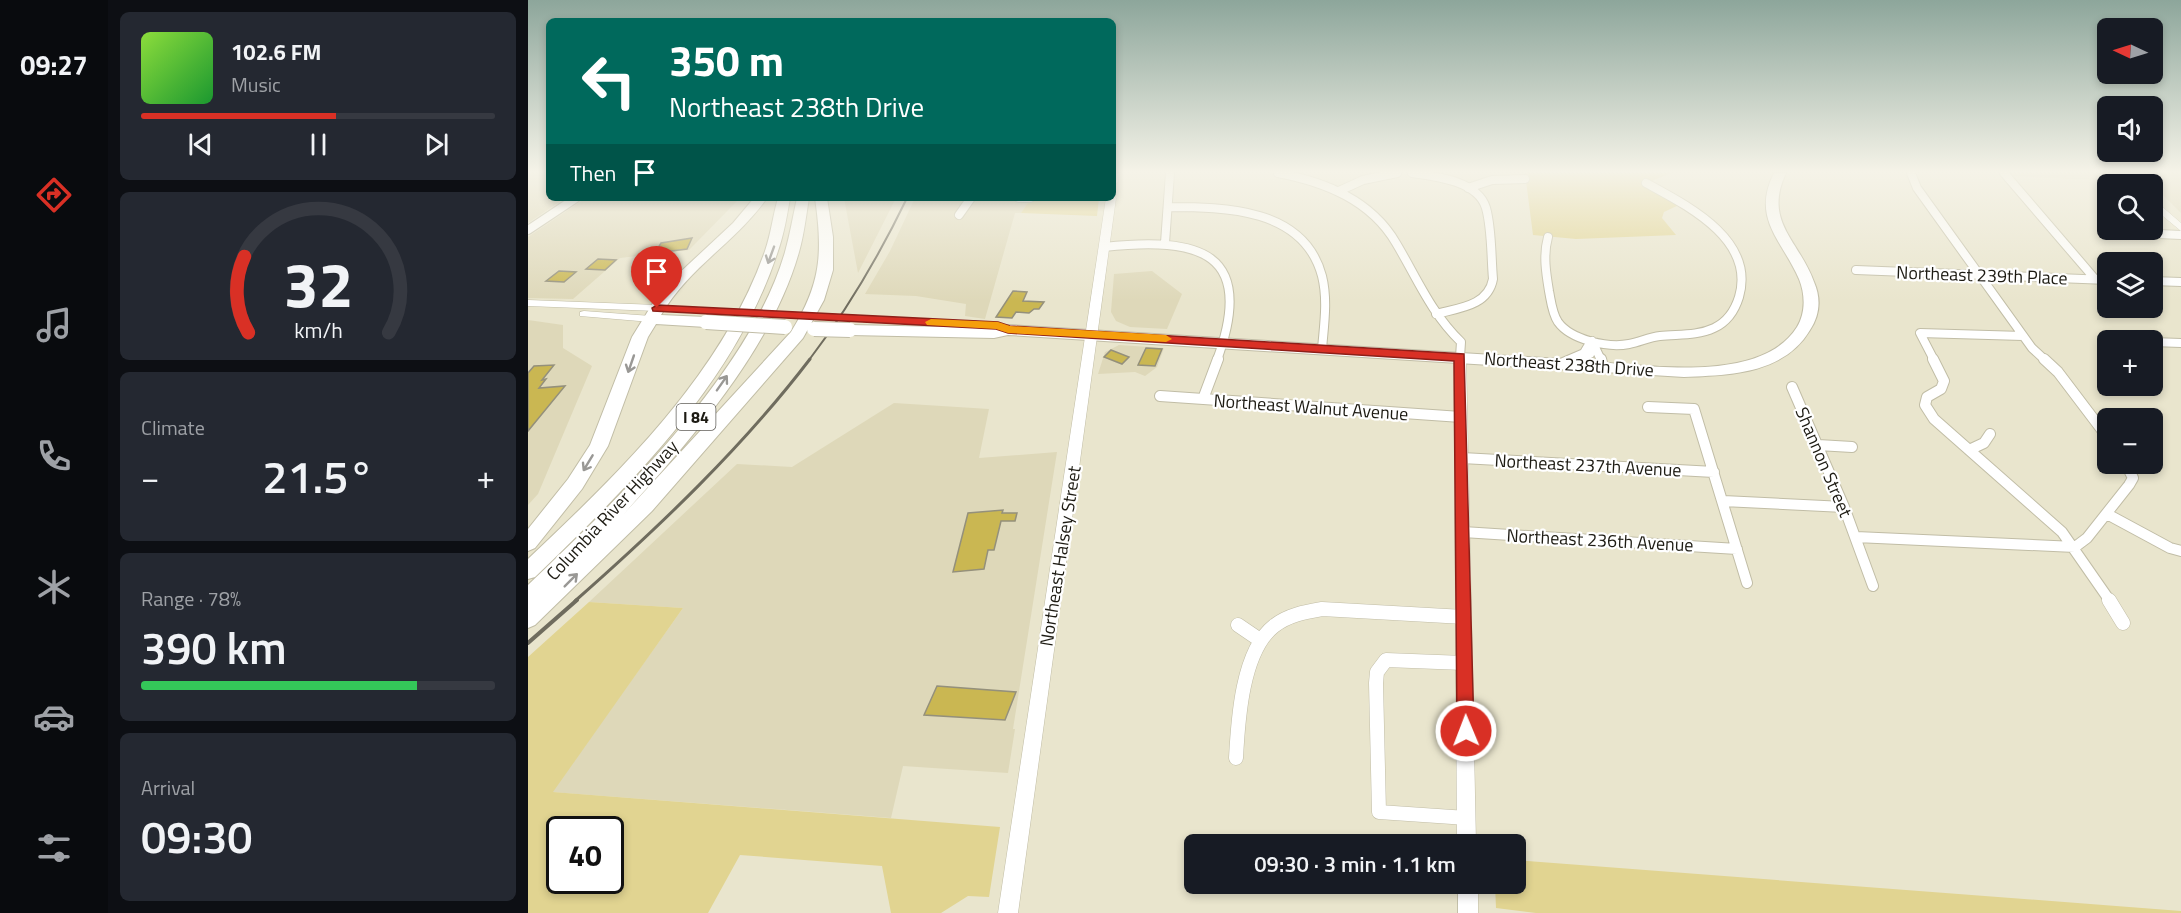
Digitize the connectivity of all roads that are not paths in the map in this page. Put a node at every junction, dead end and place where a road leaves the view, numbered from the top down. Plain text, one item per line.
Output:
1 (550, 216) edge
2 (747, 216) edge
3 (780, 216) edge
4 (800, 216) edge
5 (824, 216) edge
6 (1108, 216) edge
7 (1167, 216) edge
8 (1263, 216) edge
9 (1374, 216) edge
10 (1488, 216) edge
11 (1701, 216) edge
12 (1771, 216) edge
13 (1937, 216) edge
14 (2041, 216) edge
15 (2168, 216) edge
16 (2181, 228) edge
17 (528, 230) edge
18 (2163, 234) edge
19 (2181, 235) edge
20 (1548, 237) dead end
21 (1165, 243) junction
22 (1104, 247) junction
23 (1856, 270) dead end
24 (1980, 275) junction
25 (2095, 279) joint
26 (2163, 281) edge
27 (2181, 282) edge
28 (528, 303) edge
29 (528, 310) edge
30 (654, 313) junction
31 (1436, 314) junction
32 (804, 322) junction
33 (1092, 334) junction
34 (2024, 336) junction
35 (1222, 342) junction
36 (1592, 342) junction
37 (2163, 342) edge
38 (2181, 343) edge
39 (1322, 349) junction
40 (1460, 353) junction
41 (1556, 363) junction
42 (1602, 367) junction
43 (1792, 387) dead end
44 (1160, 396) dead end
45 (1203, 399) junction
46 (1648, 407) dead end
47 (1461, 417) junction
48 (2097, 423) edge
49 (1990, 434) dead end
50 (1818, 445) junction
51 (1852, 447) dead end
52 (1969, 450) junction
53 (1462, 458) junction
54 (1714, 472) junction
55 (2131, 474) edge
56 (1723, 501) junction
57 (1844, 507) junction
58 (2107, 514) junction
59 (1463, 532) junction
60 (1856, 537) junction
61 (528, 543) edge
62 (2075, 548) junction
63 (1737, 549) junction
64 (2181, 550) edge
65 (528, 571) edge
66 (1747, 583) dead end
67 (1873, 586) dead end
68 (528, 597) edge
69 (1464, 617) junction
70 (528, 620) edge
71 (2123, 623) dead end
72 (1238, 625) dead end
73 (1260, 640) junction
74 (1464, 663) junction
75 (1236, 758) dead end
76 (1467, 818) junction
77 (1467, 834) edge
78 (1468, 894) edge
79 (1008, 913) edge
80 (1468, 913) edge

1 - 17 street
2 - 30 highway
3 -> 65 highway, Columbia River Highway / I 84
68 -> 4 highway, Columbia River Highway / I 84
5 - 32 highway
6 - 22 main road, Northeast Halsey Street
7 - 21 street
8 - 39 street
9 - 31 street
10 - 31 street
11 - 36 street
12 - 42 highway, Northeast 238th Drive
13 - 24 street
14 - 25 street
15 - 16 main road
18 - 19 street
20 - 36 street
21 - 22 street
21 - 35 street
22 - 33 main road, Northeast Halsey Street
23 - 24 street, Northeast 239th Place
24 - 25 street, Northeast 239th Place
24 - 34 street
26 - 27 street
28 - 30 main road, Northeast 238th Drive
29 - 30 main road, Northeast 238th Drive
30 - 32 highway, Northeast 238th Drive, bridge
30 -> 61 highway
31 - 40 street
32 - 33 highway, Northeast 238th Drive, bridge
70 -> 32 highway
33 - 35 highway, Northeast 238th Drive
33 - 79 main road, Northeast Halsey Street
34 - 48 street
34 - 52 street
35 - 39 highway, Northeast 238th Drive
35 - 45 street
36 - 41 highway
36 - 42 street
37 - 38 street
39 - 40 highway, Northeast 238th Drive
40 - 41 highway, Northeast 238th Drive
40 - 47 main road
41 - 42 highway, Northeast 238th Drive
43 - 50 street, Shannon Street
44 - 45 street, Northeast Walnut Avenue
45 - 47 street, Northeast Walnut Avenue
46 - 54 street
47 - 53 main road
49 - 52 street
50 - 51 street
50 - 57 street, Shannon Street
52 - 62 street
53 - 54 street, Northeast 237th Avenue
53 - 59 main road
54 - 56 street
55 - 58 street
56 - 57 street
56 - 63 street
57 - 60 street, Shannon Street
58 - 62 street
58 - 64 street
59 - 63 street, Northeast 236th Avenue
59 - 69 main road
60 - 62 street
60 - 67 street, Shannon Street
62 - 71 street
63 - 66 street
69 - 73 street
69 - 74 main road
72 - 73 street
73 - 75 street
74 - 76 main road
74 - 76 street
76 - 77 main road
78 - 80 main road

